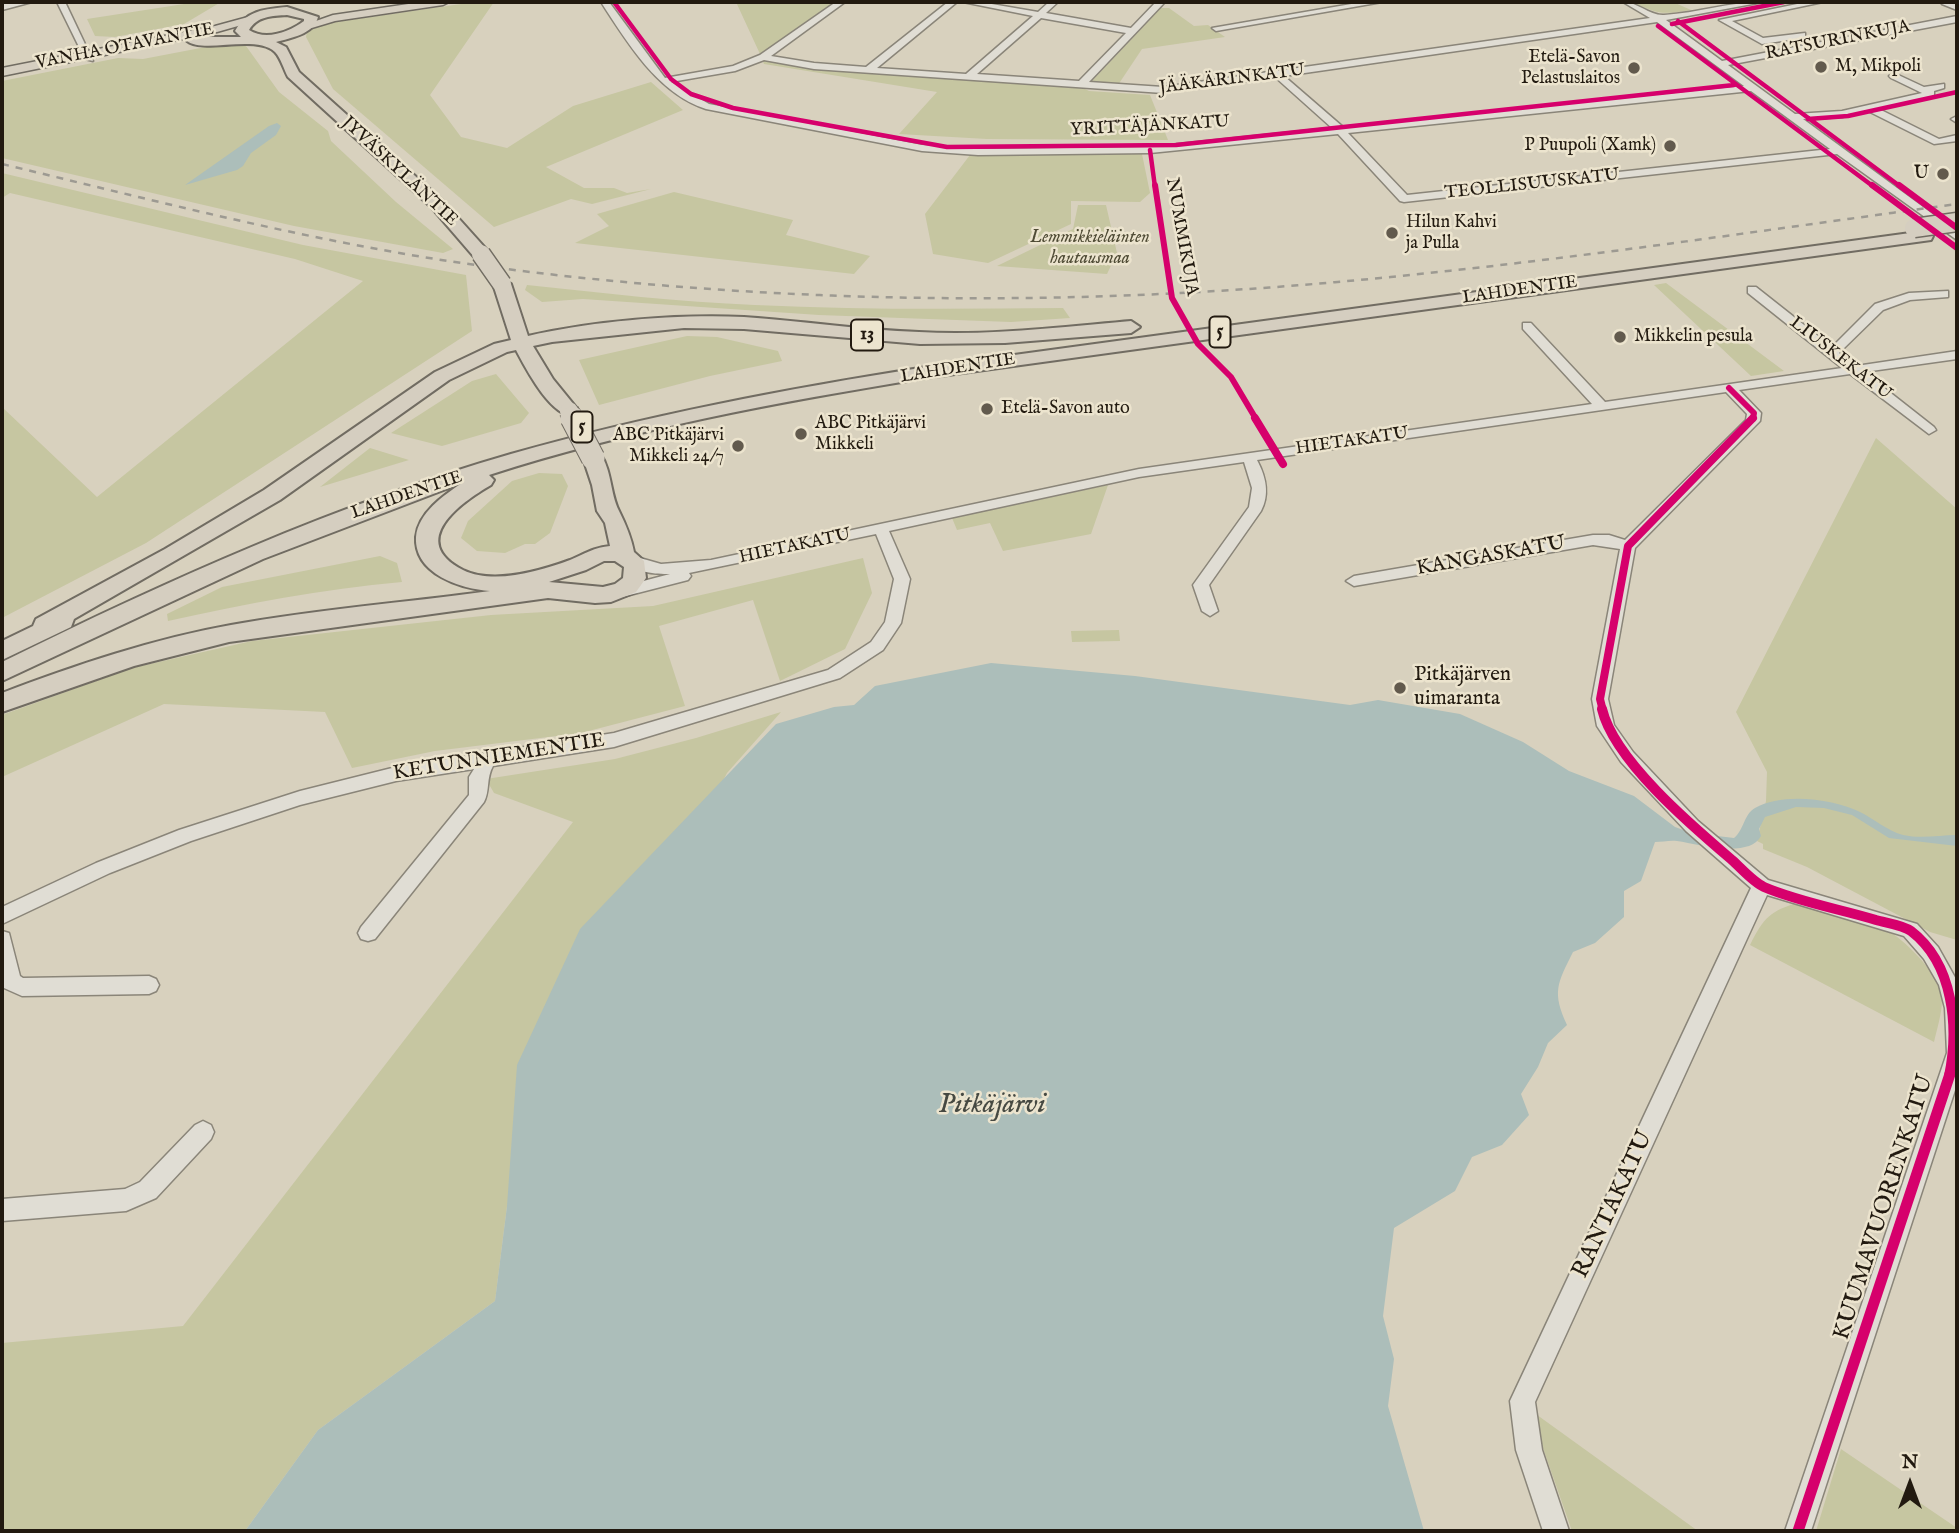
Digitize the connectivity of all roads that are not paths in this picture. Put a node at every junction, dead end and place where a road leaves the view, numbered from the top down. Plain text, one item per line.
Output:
1 (28, 2) edge
2 (61, 2) edge
3 (262, 2) edge
4 (277, 2) edge
5 (425, 2) edge
6 (443, 2) edge
7 (605, 2) edge
8 (841, 2) edge
9 (953, 2) edge
10 (967, 2) edge
11 (1054, 2) edge
12 (1161, 2) edge
13 (1378, 2) edge
14 (1627, 2) edge
15 (1759, 2) edge
16 (1819, 2) edge
17 (1945, 2) edge
18 (1740, 5) junction
19 (2, 7) edge
20 (1957, 7) edge
21 (1756, 13) junction
22 (1040, 15) junction
23 (252, 18) junction
24 (1659, 19) junction
25 (1768, 19) dead end
26 (1957, 19) edge
27 (1900, 20) dead end
28 (301, 21) junction
29 (1780, 25) dead end
30 (1216, 29) dead end
31 (1132, 31) junction
32 (1792, 31) junction
33 (252, 36) junction
34 (194, 41) junction
35 (1823, 43) junction
36 (1838, 51) dead end
37 (282, 54) junction
38 (89, 56) junction
39 (763, 57) junction
40 (1718, 64) junction
41 (868, 70) junction
42 (2, 75) edge
43 (1278, 75) junction
44 (969, 76) junction
45 (1894, 76) dead end
46 (663, 81) junction
47 (1082, 84) junction
48 (1751, 88) junction
49 (317, 97) junction
50 (1870, 108) junction
51 (1791, 117) junction
52 (1341, 131) junction
53 (1957, 138) edge
54 (1837, 151) junction
55 (1957, 222) edge
56 (1920, 232) junction
57 (1957, 234) edge
58 (502, 284) joint
59 (1752, 290) dead end
60 (1944, 294) dead end
61 (1196, 323) junction
62 (1527, 326) dead end
63 (531, 341) junction
64 (1833, 352) junction
65 (1957, 355) edge
66 (1855, 370) junction
67 (1729, 388) junction
68 (1602, 406) junction
69 (1929, 430) dead end
70 (1248, 456) junction
71 (520, 458) junction
72 (608, 511) junction
73 (881, 529) junction
74 (1628, 546) junction
75 (628, 558) junction
76 (587, 560) junction
77 (710, 565) junction
78 (1354, 581) dead end
79 (615, 593) junction
80 (590, 595) junction
81 (1210, 611) dead end
82 (2, 650) edge
83 (2, 672) edge
84 (2, 703) edge
85 (487, 760) junction
86 (1762, 886) junction
87 (2, 916) edge
88 (368, 933) dead end
89 (2, 939) edge
90 (149, 985) dead end
91 (202, 1132) dead end
92 (2, 1210) edge
93 (1556, 1531) edge
94 (1798, 1531) edge

1 - 19 street
2 - 38 street
3 - 23 highway
4 - 28 highway
5 - 28 main road
6 - 28 main road
7 - 46 street, YRITTÄJÄNKATU
8 - 39 street
9 - 41 street
10 - 22 street
11 - 22 street
12 - 31 street
13 - 30 street
14 - 24 street
15 - 18 street, JÄÄKÄRINKATU
16 - 21 street
17 - 20 street
18 - 21 street
18 - 24 street, JÄÄKÄRINKATU
21 - 25 street
21 - 32 street
22 - 31 street
22 - 44 street
23 - 28 highway
23 - 33 highway
23 - 38 main road, VANHA OTAVANTIE
24 - 40 street
24 - 43 street, JÄÄKÄRINKATU
26 - 35 street, RATSURINKUJA
27 - 32 street
28 - 33 highway
28 - 49 highway, JYVÄSKYLÄNTIE
29 - 32 street
31 - 47 street
33 - 34 main road, VANHA OTAVANTIE
33 - 37 highway, JYVÄSKYLÄNTIE
34 - 37 highway
34 - 38 main road, VANHA OTAVANTIE
35 - 36 street
35 - 40 street, RATSURINKUJA
37 - 49 highway, JYVÄSKYLÄNTIE
38 - 42 main road, VANHA OTAVANTIE
39 - 41 street, JÄÄKÄRINKATU
39 - 46 street, JÄÄKÄRINKATU
40 - 48 street
41 - 44 street, JÄÄKÄRINKATU
43 - 47 street, JÄÄKÄRINKATU
43 - 52 street, TEOLLISUUSKATU
44 - 47 street, JÄÄKÄRINKATU
45 - 50 street
46 - 52 street, YRITTÄJÄNKATU
48 - 51 street
48 - 52 street, YRITTÄJÄNKATU
49 - 58 highway, JYVÄSKYLÄNTIE, bridge
50 - 51 street
50 - 53 street
51 - 54 street
52 - 54 street, TEOLLISUUSKATU
54 - 57 street
55 - 56 highway, LAHDENTIE / 5, bridge
56 - 57 highway, LAHDENTIE / 5
56 - 61 highway, LAHDENTIE / 5
56 - 71 highway, LAHDENTIE / 5
58 - 63 highway, JYVÄSKYLÄNTIE
59 - 64 street, LIUSKEKATU
60 - 64 street
61 - 63 highway, 13
61 - 82 highway, LAHDENTIE / 5
62 - 68 street
63 - 72 highway, JYVÄSKYLÄNTIE, bridge
63 - 82 highway
64 - 66 street, LIUSKEKATU
65 - 66 street, HIETAKATU
66 - 67 street, HIETAKATU
66 - 69 street, LIUSKEKATU
67 - 68 street, HIETAKATU
67 - 74 street
68 - 70 street, HIETAKATU
70 - 73 street, HIETAKATU
70 - 81 street
71 - 76 highway
71 - 83 highway, LAHDENTIE / 5
72 - 75 highway, JYVÄSKYLÄNTIE
72 - 76 highway, JYVÄSKYLÄNTIE
73 - 77 street, HIETAKATU
73 - 85 street, KETUNNIEMENTIE
74 - 78 street, KANGASKATU
74 - 86 street
75 - 76 highway
75 - 77 street, HIETAKATU
75 - 79 highway
76 - 80 highway
77 - 79 street, HIETAKATU
79 - 80 highway
80 - 84 highway
85 - 87 street, KETUNNIEMENTIE
85 - 88 street
86 - 93 street, RANTAKATU
86 - 94 street, KUUMAVUORENKATU
89 - 90 street
91 - 92 street

